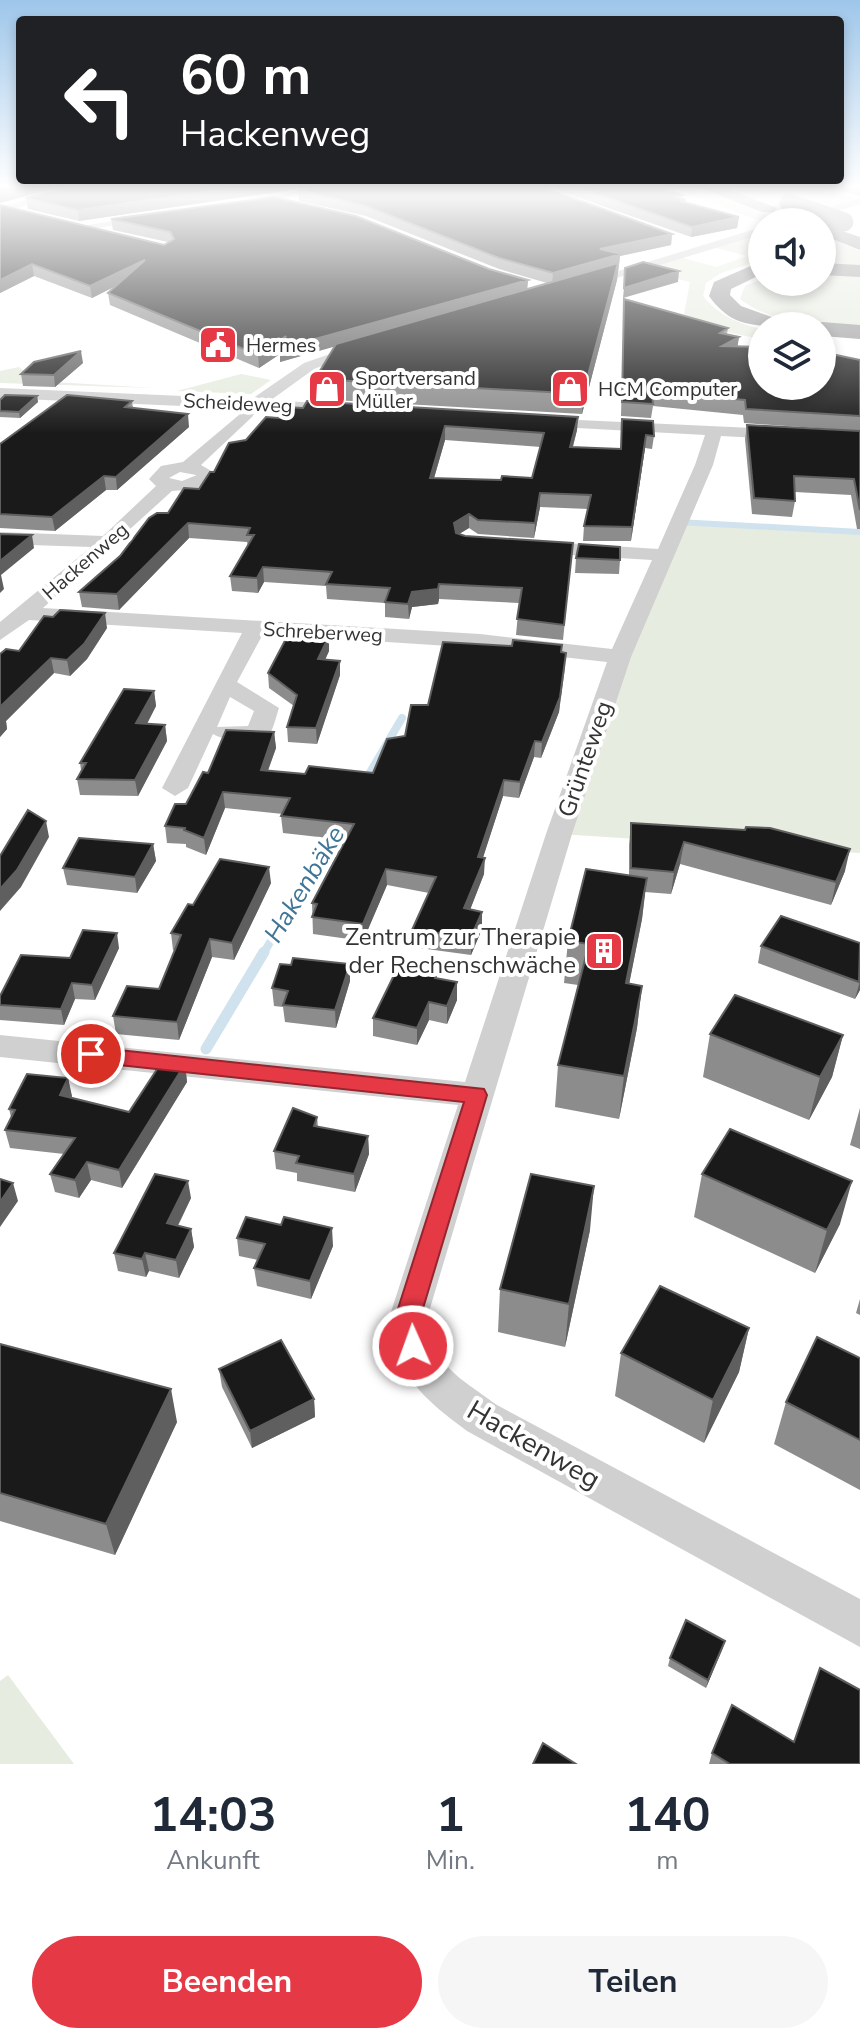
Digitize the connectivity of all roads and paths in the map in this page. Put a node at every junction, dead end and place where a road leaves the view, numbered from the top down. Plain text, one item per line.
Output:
1 (629, 269) edge
2 (836, 270) edge
3 (860, 271) edge
4 (748, 272) edge
5 (748, 282) edge
6 (566, 288) edge
7 (751, 312) edge
8 (748, 315) edge
9 (836, 333) edge
10 (860, 334) edge
11 (379, 343) edge
12 (0, 393) edge
13 (251, 408) junction
14 (365, 410) edge
15 (520, 419) edge
16 (714, 431) junction
17 (860, 438) edge
18 (0, 538) edge
19 (108, 542) junction
20 (511, 545) edge
21 (663, 555) junction
22 (26, 613) junction
23 (255, 628) junction
24 (0, 633) edge
25 (620, 657) junction
26 (225, 685) junction
27 (203, 731) junction
28 (175, 788) dead end
29 (0, 1046) edge
30 (477, 1095) junction
31 (860, 1624) edge

1 - 6 street
2 - 3 highway
4 - 8 highway
5 - 7 highway
9 - 10 highway
11 - 13 street, Hackenweg
12 - 13 street, Scheideweg
13 - 14 street, Scheideweg
13 - 19 street, Hackenweg
15 - 16 street
16 - 17 street
16 - 21 street, Grünteweg
18 - 19 street
19 - 22 street, Hackenweg
20 - 21 street
21 - 25 street, Grünteweg
22 - 23 street, Schreberweg
22 - 24 street, Hackenweg
23 - 25 street, Schreberweg
23 - 26 street
25 - 30 street, Grünteweg
26 - 27 street
26 - 27 street
27 - 28 street
29 - 30 street
30 - 31 street, Hackenweg

